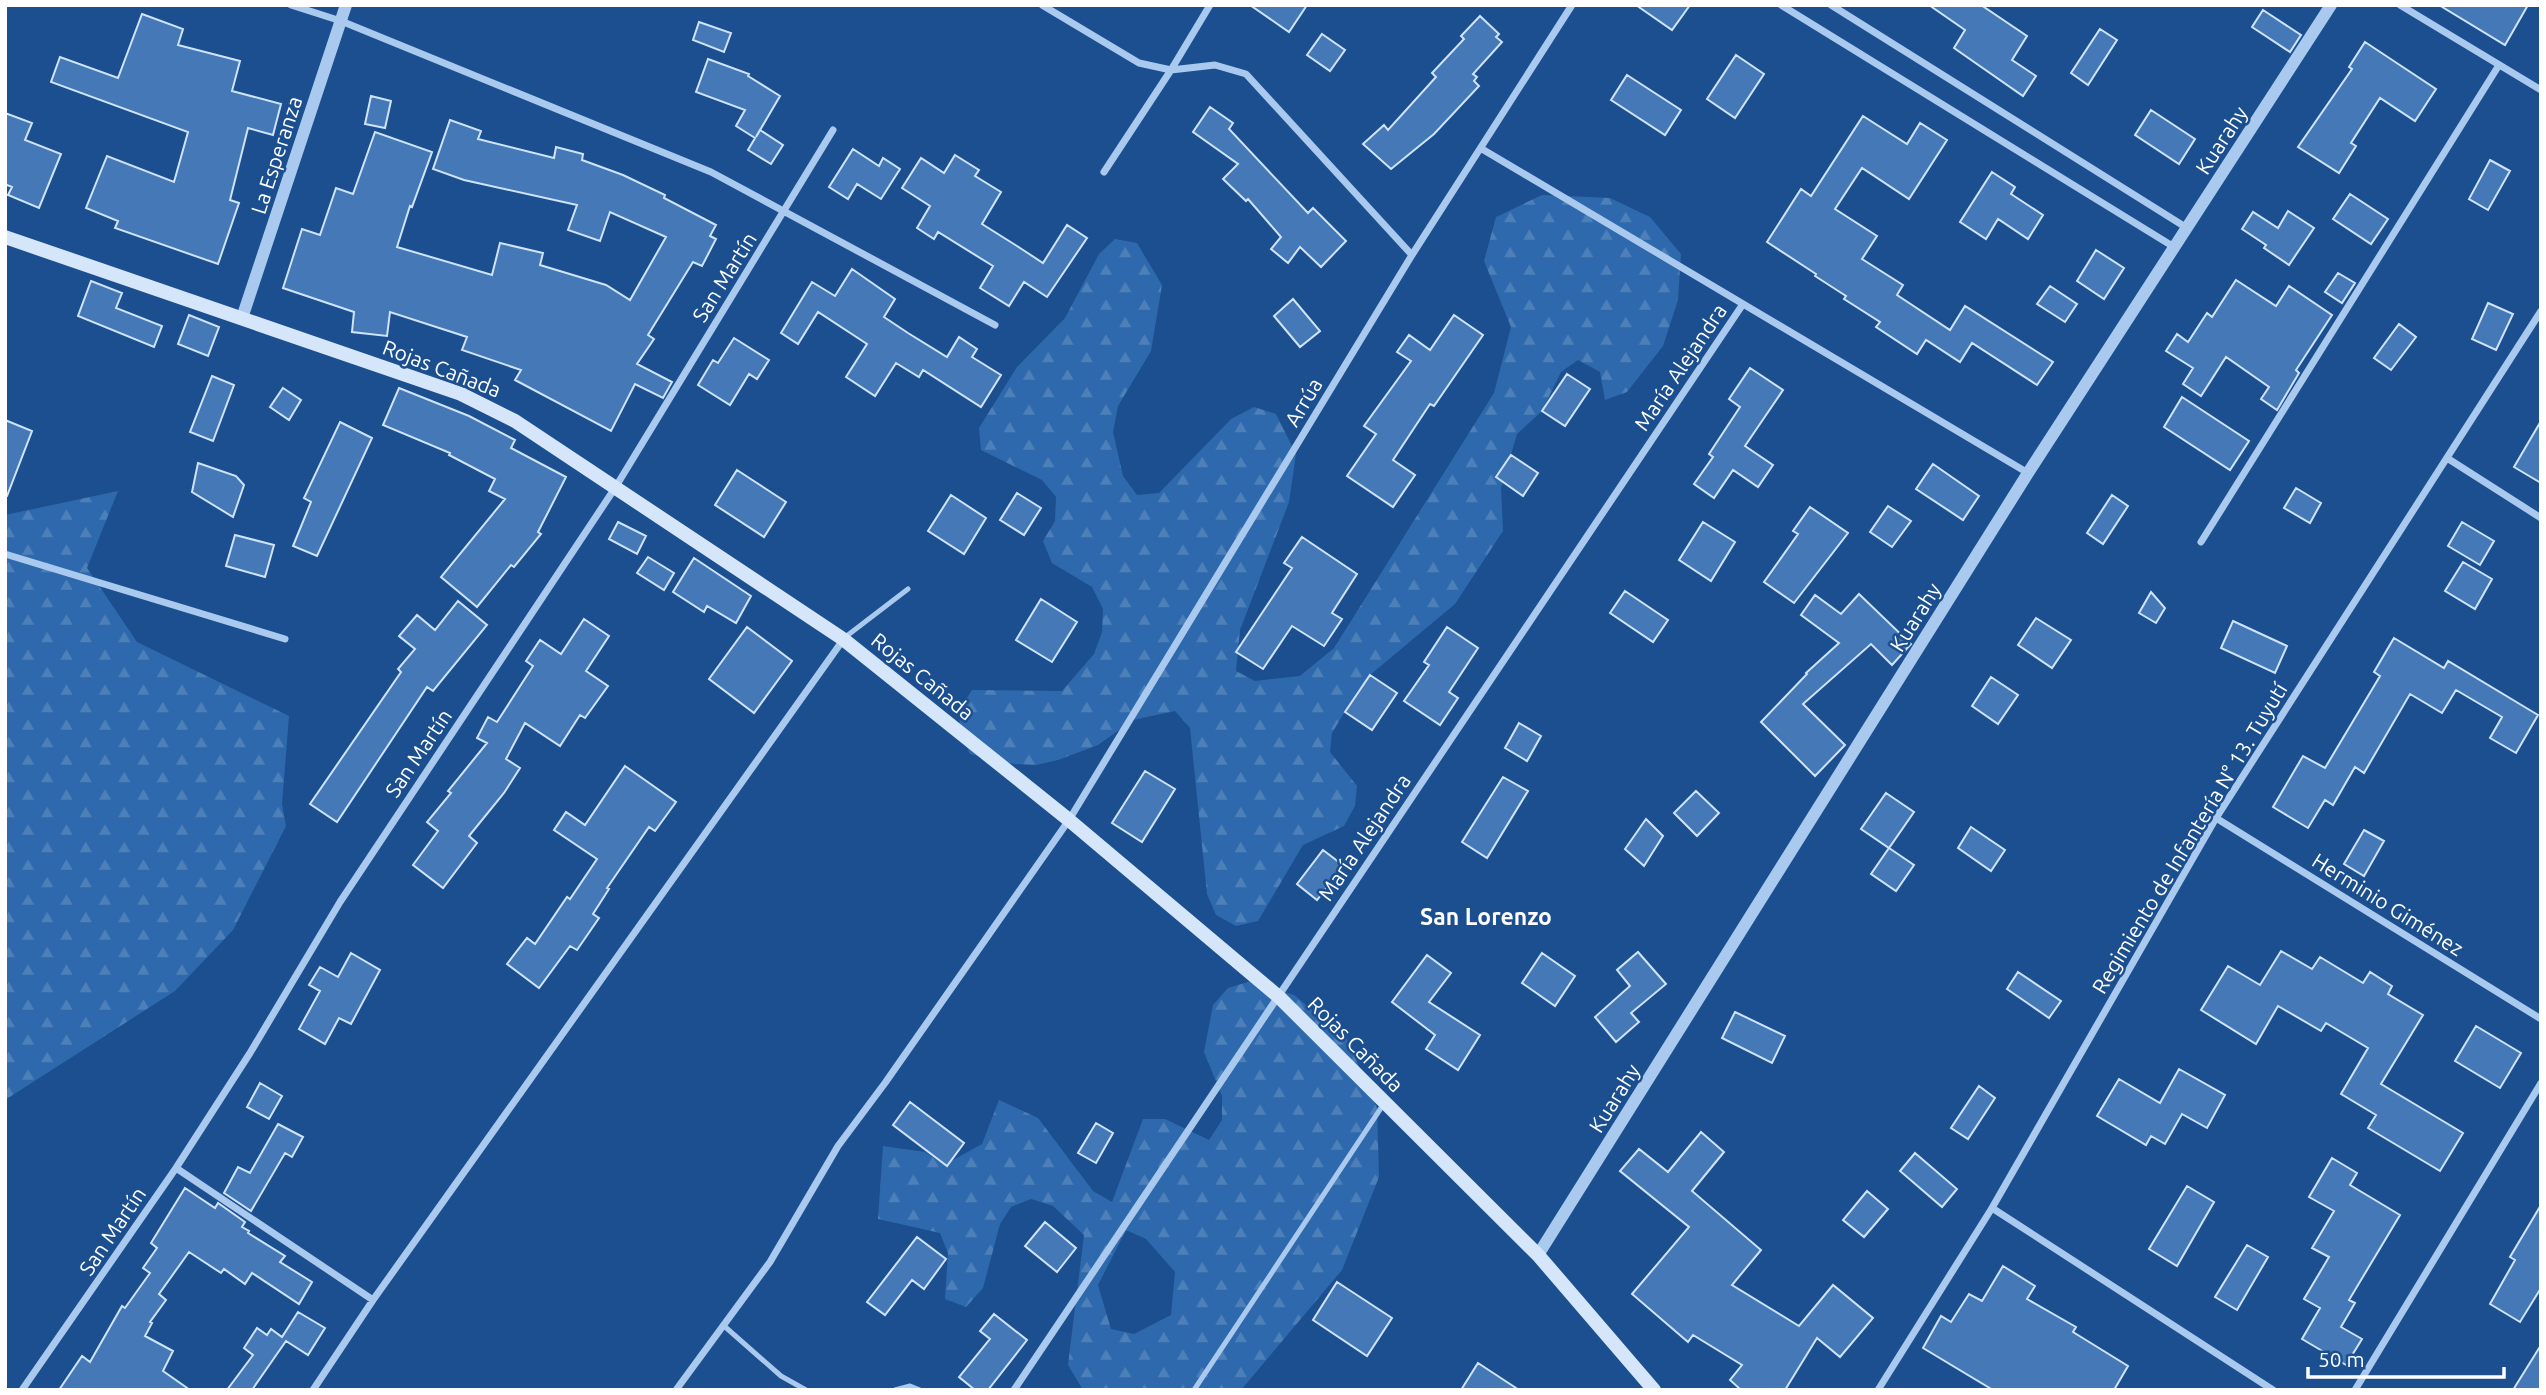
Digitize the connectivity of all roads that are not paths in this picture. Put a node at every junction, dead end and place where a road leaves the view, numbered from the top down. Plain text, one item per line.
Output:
1 (291, 5) edge
2 (346, 5) edge
3 (1042, 5) edge
4 (1210, 5) edge
5 (1572, 5) edge
6 (1781, 5) edge
7 (1831, 5) edge
8 (2331, 5) edge
9 (2400, 5) edge
10 (341, 21) junction
11 (2499, 65) junction
12 (1171, 70) junction
13 (2541, 90) edge
14 (833, 130) dead end
15 (1482, 149) junction
16 (1104, 172) dead end
17 (785, 212) junction
18 (2187, 228) junction
19 (5, 237) edge
20 (2174, 247) junction
21 (1412, 255) junction
22 (1743, 304) junction
23 (2541, 311) edge
24 (242, 318) junction
25 (995, 325) dead end
26 (2447, 458) junction
27 (2028, 473) junction
28 (615, 488) junction
29 (2541, 518) edge
30 (2200, 542) dead end
31 (5, 554) edge
32 (908, 589) dead end
33 (285, 639) dead end
34 (844, 639) junction
35 (2216, 818) junction
36 (1069, 820) junction
37 (1279, 997) junction
38 (2541, 1019) edge
39 (2541, 1083) edge
40 (1384, 1102) junction
41 (176, 1168) junction
42 (1992, 1208) junction
43 (1538, 1255) junction
44 (373, 1300) junction
45 (723, 1325) junction
46 (22, 1390) edge
47 (313, 1390) edge
48 (676, 1390) edge
49 (806, 1390) edge
50 (895, 1390) edge
51 (920, 1390) edge
52 (1014, 1390) edge
53 (1194, 1390) edge
54 (1654, 1390) edge
55 (1878, 1390) edge
56 (2273, 1390) edge
57 (2355, 1390) edge

1 - 10 street
2 - 10 street, La Esperanza
3 - 12 street
4 - 12 street
5 - 15 street, Arrúa
6 - 20 street
7 - 18 street
8 - 18 street, Kuarahy
9 - 11 street
10 - 17 street
10 - 24 street, La Esperanza
11 - 13 street
11 - 30 street
12 - 16 street
12 - 21 street
14 - 17 street, San Martín
15 - 21 street, Arrúa
15 - 22 street
17 - 25 street
17 - 28 street, San Martín
18 - 20 street, Kuarahy
19 - 24 main road, Rojas Cañada
20 - 27 street, Kuarahy
21 - 36 street, Arrúa
22 - 27 street
22 - 37 street, María Alejandra
23 - 26 street, Regimiento de Infantería N° 13. Tuyutí
24 - 28 main road, Rojas Cañada
26 - 29 street
26 - 35 street, Regimiento de Infantería N° 13. Tuyutí
27 - 43 street, Kuarahy
28 - 34 main road, Rojas Cañada
28 - 41 street, San Martín
31 - 33 street
32 - 34 lane
34 - 36 main road, Rojas Cañada
34 - 44 street
35 - 38 street, Herminio Giménez
35 - 42 street, Regimiento de Infantería N° 13. Tuyutí
36 - 37 main road, Rojas Cañada
36 - 45 street, Arrúa
37 - 40 main road, Rojas Cañada
37 - 52 street, María Alejandra
39 - 57 street
40 - 43 main road, Rojas Cañada
40 - 53 lane
41 - 44 street
41 - 46 street, San Martín
42 - 55 street, Regimiento de Infantería N° 13. Tuyutí
42 - 56 street
43 - 54 main road, Rojas Cañada
44 - 47 street
45 - 48 street, Arrúa
45 - 49 lane
50 - 51 lane

